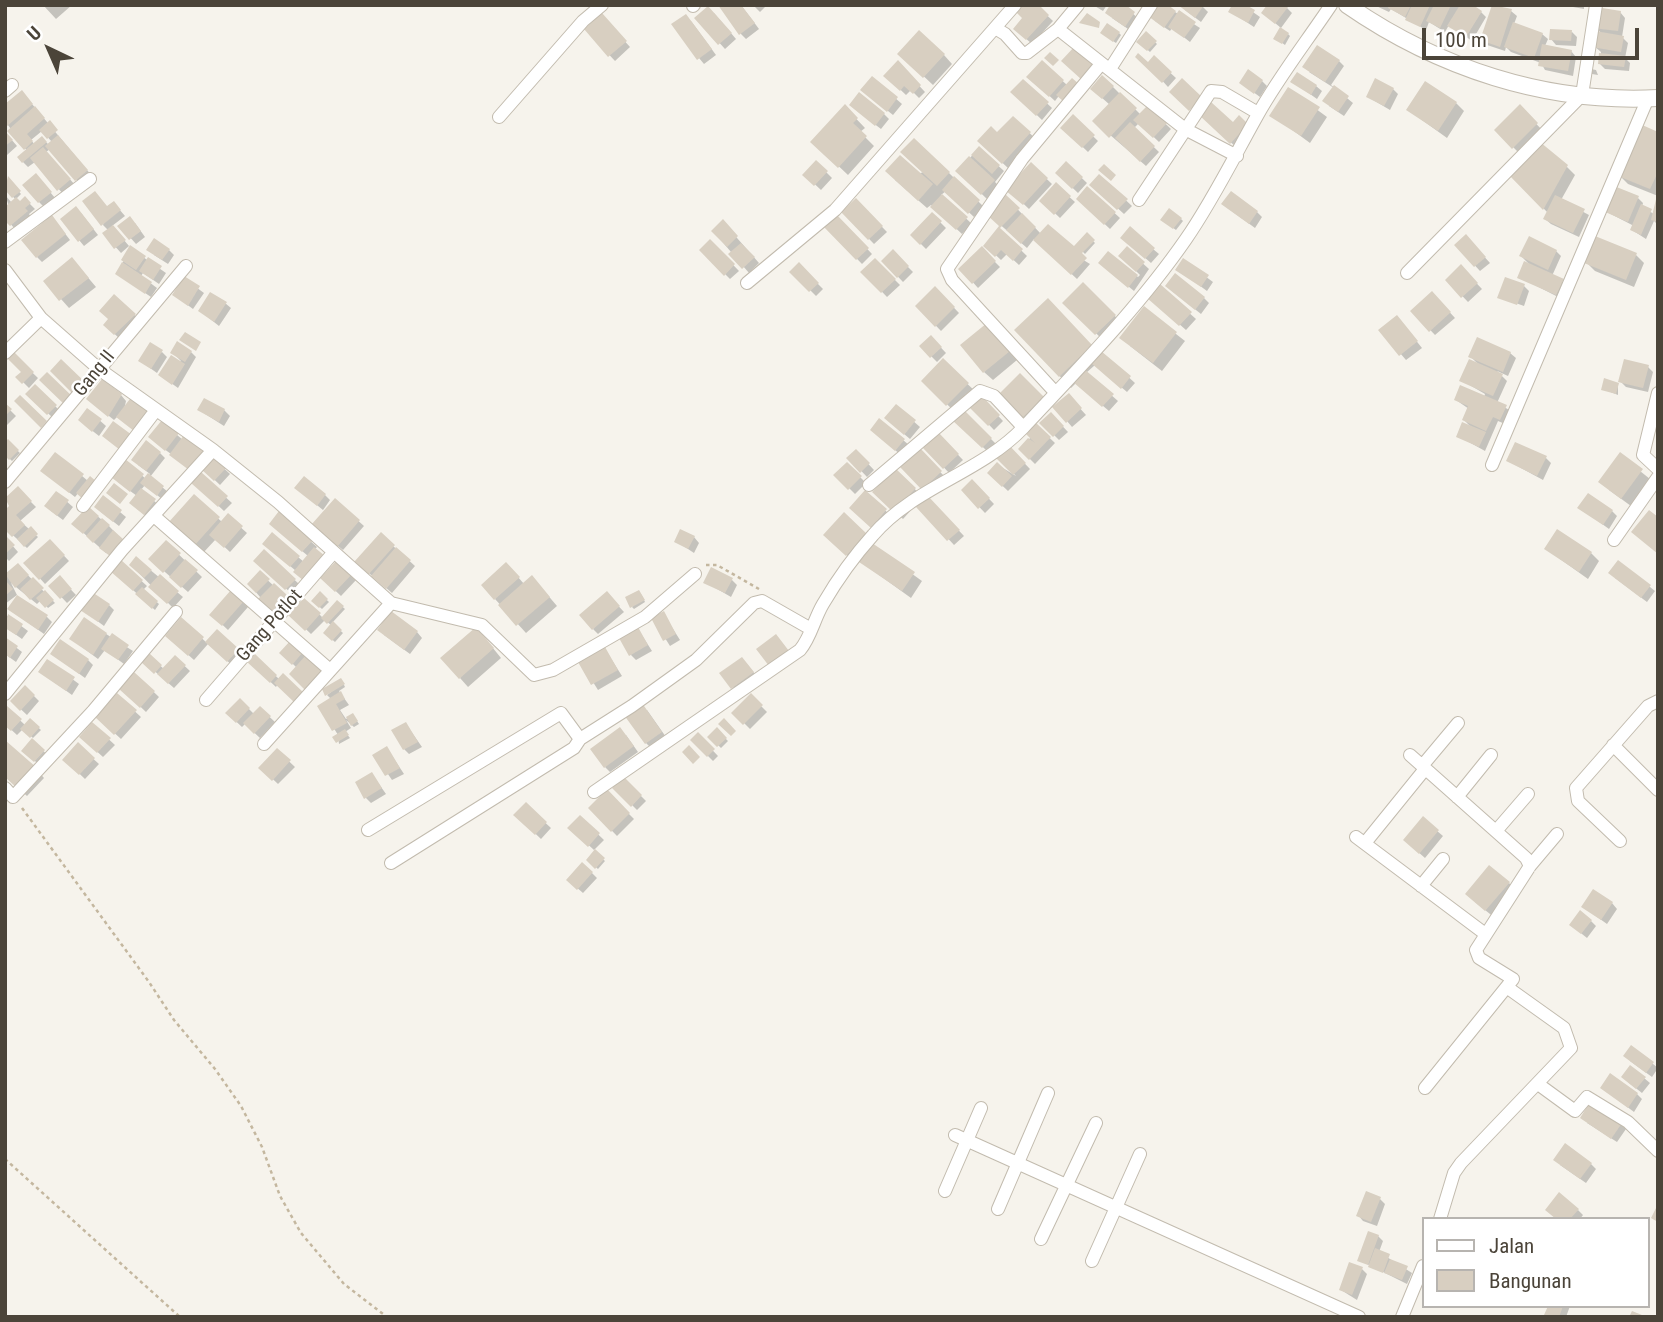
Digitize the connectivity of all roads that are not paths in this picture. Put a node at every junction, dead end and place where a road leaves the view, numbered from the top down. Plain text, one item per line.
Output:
1 (602, 5) edge
2 (1015, 5) edge
3 (1078, 5) edge
4 (1151, 5) edge
5 (1331, 5) edge
6 (1347, 5) edge
7 (1596, 5) edge
8 (995, 28) junction
9 (1058, 29) junction
10 (1105, 67) junction
11 (1583, 95) junction
12 (1653, 98) edge
13 (1258, 113) junction
14 (499, 117) dead end
15 (1185, 129) junction
16 (1237, 156) junction
17 (90, 179) dead end
18 (1139, 200) dead end
19 (5, 242) edge
20 (186, 266) dead end
21 (5, 270) edge
22 (1407, 272) dead end
23 (747, 283) dead end
24 (41, 318) junction
25 (5, 354) edge
26 (99, 369) junction
27 (1054, 391) junction
28 (1658, 393) edge
29 (156, 410) junction
30 (1023, 427) junction
31 (213, 450) junction
32 (1492, 465) dead end
33 (1658, 469) edge
34 (1658, 477) edge
35 (5, 482) edge
36 (869, 485) dead end
37 (83, 506) dead end
38 (154, 516) junction
39 (1614, 540) dead end
40 (334, 552) junction
41 (695, 574) dead end
42 (391, 603) junction
43 (176, 612) dead end
44 (273, 621) junction
45 (811, 629) junction
46 (330, 670) junction
47 (5, 694) edge
48 (206, 701) dead end
49 (1658, 701) edge
50 (1458, 723) dead end
51 (580, 739) junction
52 (264, 744) dead end
53 (1613, 745) junction
54 (1410, 755) dead end
55 (1491, 755) dead end
56 (1424, 768) junction
57 (1658, 790) edge
58 (594, 792) dead end
59 (9, 793) edge
60 (1528, 794) dead end
61 (1457, 797) junction
62 (368, 830) dead end
63 (1496, 831) junction
64 (1557, 834) dead end
65 (1620, 841) dead end
66 (1443, 859) dead end
67 (391, 863) dead end
68 (1530, 866) junction
69 (1421, 886) junction
70 (1484, 933) junction
71 (1508, 988) junction
72 (1538, 1084) junction
73 (1425, 1088) dead end
74 (1048, 1093) dead end
75 (981, 1108) dead end
76 (1096, 1123) dead end
77 (961, 1138) junction
78 (1658, 1152) edge
79 (1140, 1154) dead end
80 (1017, 1163) junction
81 (1067, 1186) junction
82 (945, 1191) dead end
83 (1116, 1208) junction
84 (998, 1209) dead end
85 (1441, 1217) edge
86 (1041, 1239) dead end
87 (1092, 1261) dead end
88 (1422, 1268) edge
89 (1359, 1317) edge
90 (1402, 1317) edge

1 - 14 street
2 - 8 street
3 - 9 street
4 - 10 street
5 - 13 street
6 - 11 street
7 - 11 street
8 - 9 street
8 - 23 street
9 - 10 street
10 - 15 street
10 - 27 street
11 - 12 street
11 - 22 street
12 - 32 street
13 - 15 street
13 - 16 street
15 - 16 street
15 - 18 street
16 - 27 street
17 - 19 street
20 - 26 street, Gang II
21 - 24 street
24 - 25 street
24 - 26 street
26 - 29 street
26 - 35 street, Gang II
27 - 30 street
28 - 33 street
29 - 31 street
29 - 37 street
30 - 36 street
30 - 45 street
31 - 38 street
31 - 40 street
34 - 39 street
38 - 44 street
38 - 47 street
40 - 42 street
40 - 44 street, Gang Potlot
41 - 42 street
42 - 46 street
43 - 59 street
44 - 46 street
44 - 48 street, Gang Potlot
45 - 51 street
45 - 58 street
46 - 52 street
49 - 53 street
50 - 56 street
51 - 62 street
51 - 67 street
53 - 57 street
53 - 65 street
54 - 56 street
55 - 61 street
56 - 61 street
56 - 69 street
60 - 63 street
61 - 63 street
63 - 68 street
64 - 68 street
66 - 69 street
68 - 70 street
69 - 70 street
70 - 71 street
71 - 72 street
71 - 73 street
72 - 78 street
72 - 85 street
74 - 80 street
75 - 77 street
76 - 81 street
77 - 80 street
77 - 82 street
79 - 83 street
80 - 81 street
80 - 84 street
81 - 83 street
81 - 86 street
83 - 87 street
83 - 89 street
88 - 90 street

